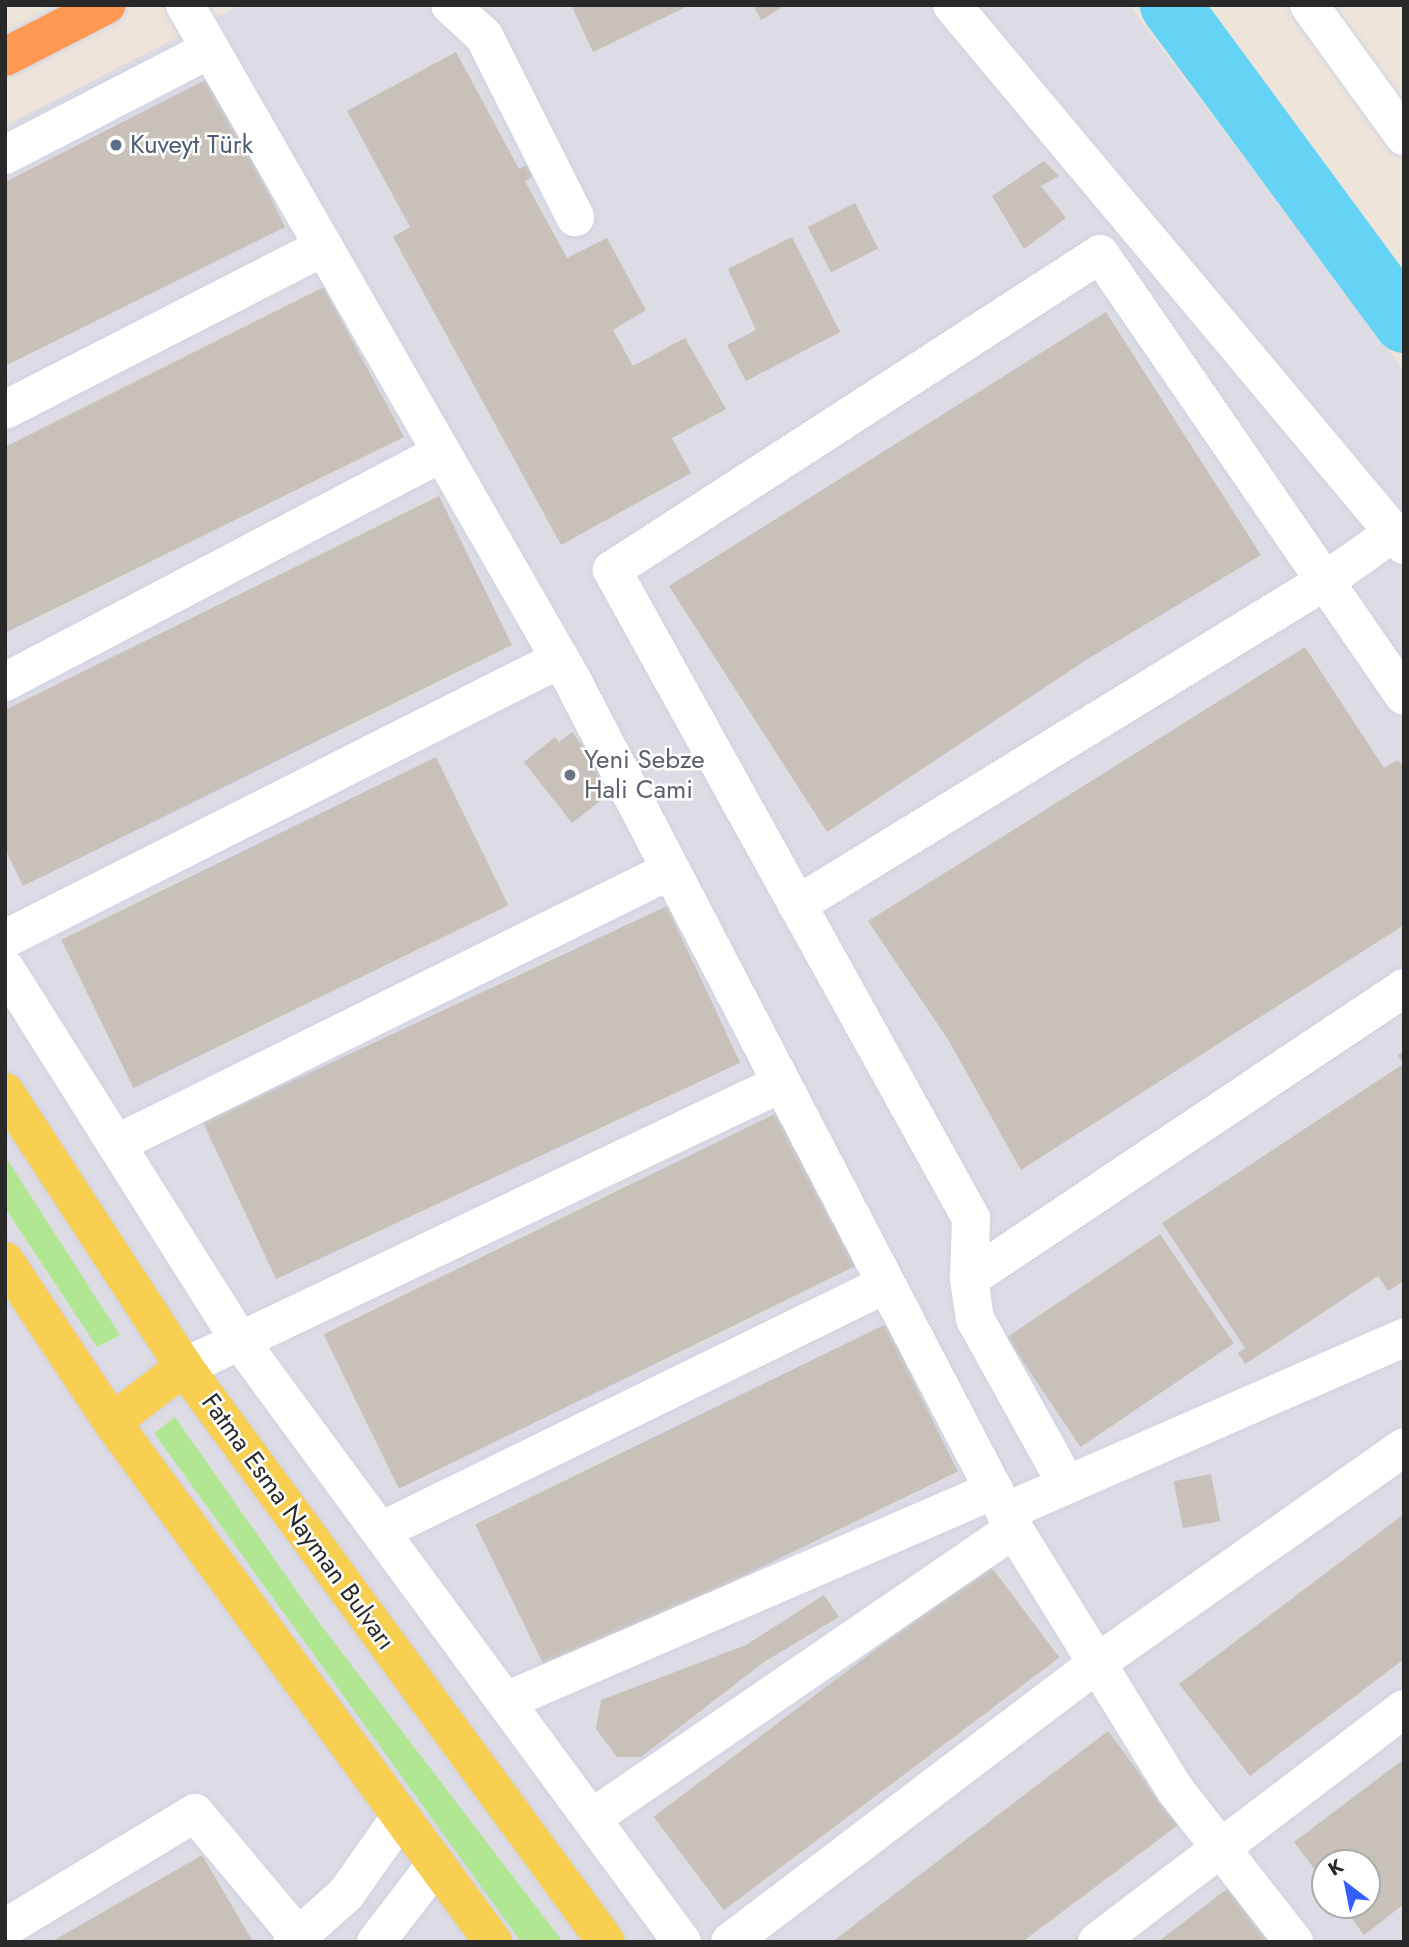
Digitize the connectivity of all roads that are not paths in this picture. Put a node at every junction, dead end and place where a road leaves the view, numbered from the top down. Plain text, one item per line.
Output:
1 (106, 5) edge
2 (185, 5) edge
3 (450, 5) edge
4 (952, 5) edge
5 (1309, 5) edge
6 (210, 48) junction
7 (5, 57) edge
8 (1404, 136) edge
9 (5, 155) edge
10 (575, 217) dead end
11 (324, 247) junction
12 (5, 410) edge
13 (442, 453) junction
14 (1399, 539) edge
15 (1325, 582) junction
16 (560, 659) junction
17 (5, 682) edge
18 (1404, 696) edge
19 (671, 870) junction
20 (797, 905) junction
21 (5, 939) edge
22 (5, 968) edge
23 (1404, 988) edge
24 (782, 1083) junction
25 (5, 1092) edge
26 (116, 1144) junction
27 (5, 1261) edge
28 (969, 1279) junction
29 (886, 1284) junction
30 (1404, 1338) edge
31 (240, 1341) junction
32 (184, 1367) junction
33 (112, 1422) junction
34 (1404, 1447) edge
35 (1067, 1485) junction
36 (1004, 1511) junction
37 (381, 1531) junction
38 (1097, 1663) junction
39 (506, 1701) junction
40 (1404, 1709) edge
41 (401, 1816) junction
42 (592, 1818) junction
43 (1222, 1850) junction
44 (436, 1864) junction
45 (5, 1928) edge
46 (298, 1940) edge
47 (376, 1942) edge
48 (494, 1942) edge
49 (606, 1942) edge
50 (682, 1942) edge
51 (730, 1942) edge
52 (1097, 1942) edge
53 (1294, 1942) edge

1 - 7 highway
2 - 6 street
3 - 10 street
4 - 14 street
5 - 8 street
6 - 9 street
6 - 11 street
11 - 12 street
11 - 13 street
13 - 16 street
13 - 17 street
14 - 15 street
15 - 18 street
15 - 20 street
15 - 20 street
16 - 19 street
16 - 21 street
19 - 24 street
19 - 26 street
20 - 28 street
22 - 26 street
23 - 28 street
24 - 29 street
24 - 31 street
25 - 32 main road, Fatma Esma Nayman Bulvarı
26 - 31 street
27 - 33 main road
28 - 35 street
29 - 36 street
29 - 37 street
30 - 35 street
31 - 32 street
31 - 37 street
32 - 33 main road
32 - 49 main road, Fatma Esma Nayman Bulvarı
33 - 41 main road
34 - 38 street
35 - 36 street
36 - 38 street
36 - 39 street
36 - 42 street
37 - 39 street
38 - 43 street
38 - 51 street
39 - 42 street
40 - 43 street
41 - 44 main road
41 - 46 street
42 - 50 street
43 - 52 street
43 - 53 street
44 - 47 street
44 - 48 main road
45 - 46 street

